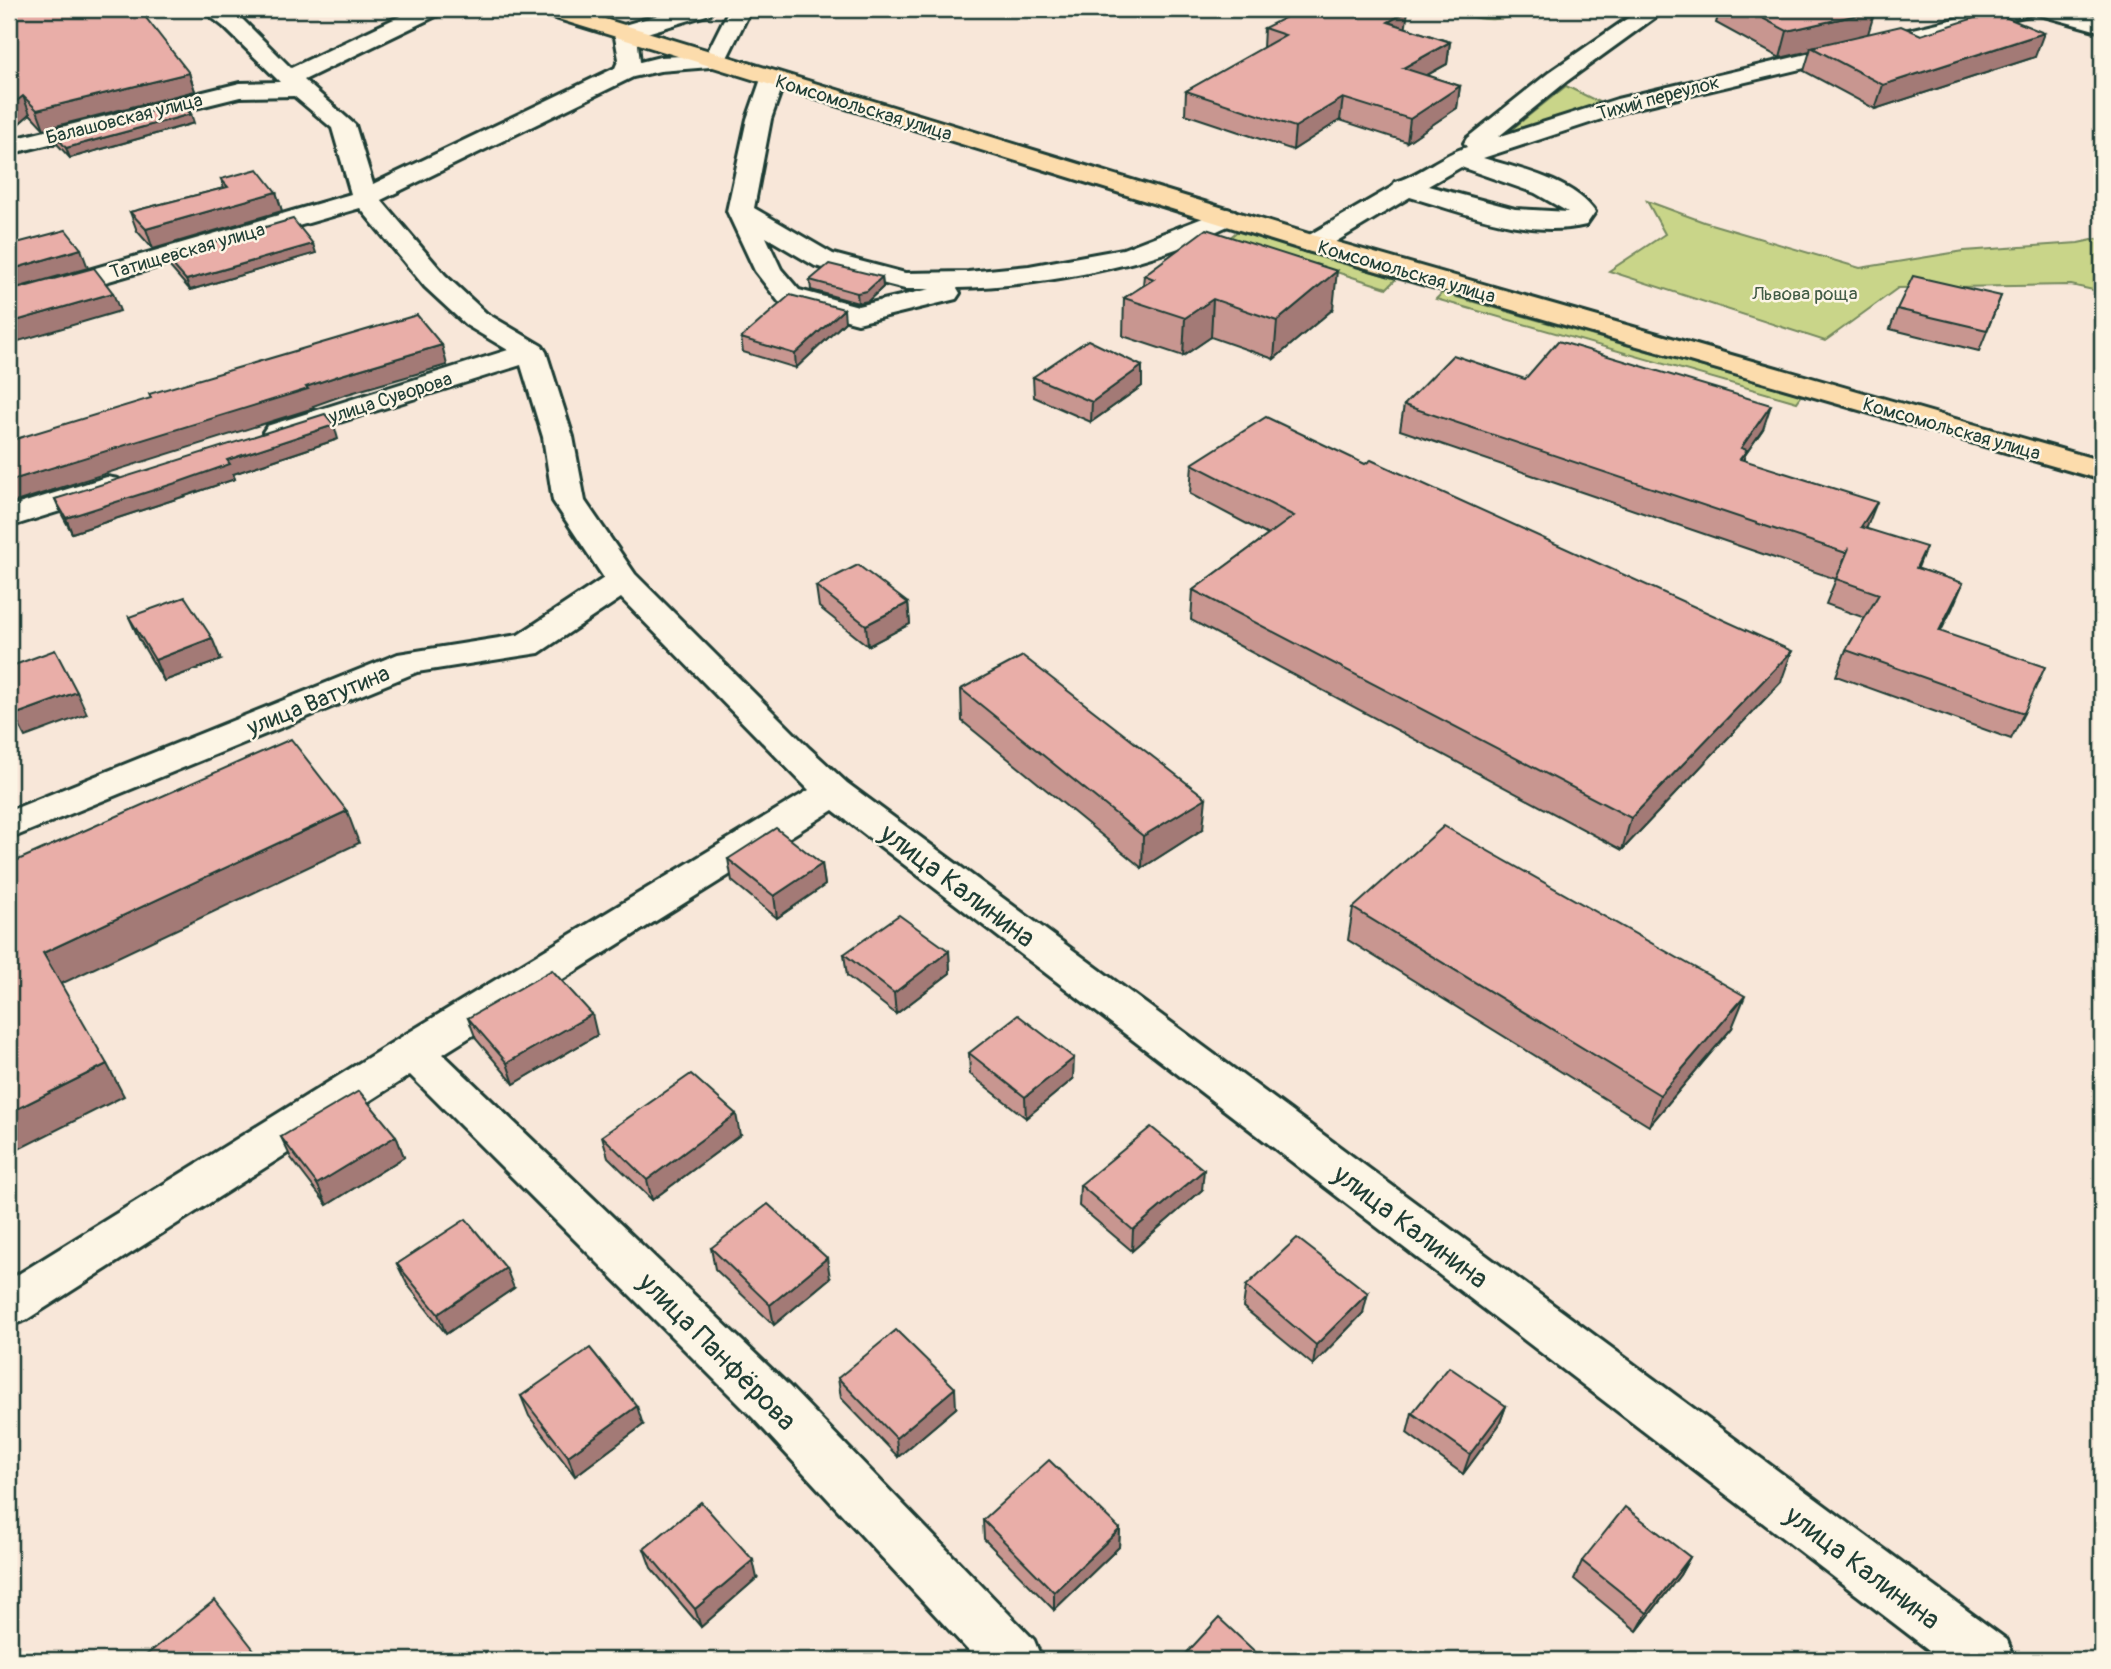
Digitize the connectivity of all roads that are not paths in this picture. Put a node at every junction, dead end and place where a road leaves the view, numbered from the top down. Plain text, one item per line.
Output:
1 (212, 9) edge
2 (432, 9) edge
3 (550, 9) edge
4 (740, 9) edge
5 (2024, 9) edge
6 (2045, 9) edge
7 (689, 10) edge
8 (1654, 10) edge
9 (2102, 25) edge
10 (625, 32) junction
11 (715, 61) junction
12 (625, 72) junction
13 (774, 79) junction
14 (295, 83) junction
15 (1577, 84) junction
16 (1625, 104) junction
17 (9, 147) edge
18 (1458, 158) junction
19 (1404, 187) junction
20 (365, 198) junction
21 (740, 211) junction
22 (1226, 217) junction
23 (1313, 244) junction
24 (1030, 274) junction
25 (9, 302) edge
26 (532, 352) junction
27 (257, 439) edge
28 (2102, 471) edge
29 (140, 476) edge
30 (9, 517) edge
31 (623, 581) junction
32 (834, 792) junction
33 (9, 826) edge
34 (413, 1051) junction
35 (9, 1305) edge
36 (1014, 1660) edge
37 (1987, 1660) edge

1 - 14 street
2 - 14 street
3 - 10 main road, Комсомольская улица
4 - 11 street
5 - 16 street, Тихий переулок
6 - 9 street
7 - 10 street
8 - 15 street
10 - 11 main road, Комсомольская улица
10 - 12 street
11 - 12 street, Татищевская улица
11 - 13 main road, Комсомольская улица
12 - 20 street, Татищевская улица
13 - 21 street
13 - 22 main road, Комсомольская улица
14 - 17 street, Балашовская улица
14 - 20 street
15 - 16 street
15 - 18 street
16 - 18 street, Тихий переулок
18 - 19 street, Тихий переулок
18 - 19 street
19 - 23 street, Тихий переулок
20 - 25 street, Татищевская улица
20 - 26 street
21 - 24 street
21 - 24 street
22 - 23 main road, Комсомольская улица
22 - 24 street
23 - 28 main road, Комсомольская улица
26 - 27 street, улица Суворова
26 - 31 street, улица Калинина
29 - 30 street
31 - 32 street, улица Калинина
31 - 33 street, улица Ватутина
32 - 34 street
32 - 37 street, улица Калинина
34 - 35 street
34 - 36 street, улица Панфёрова

